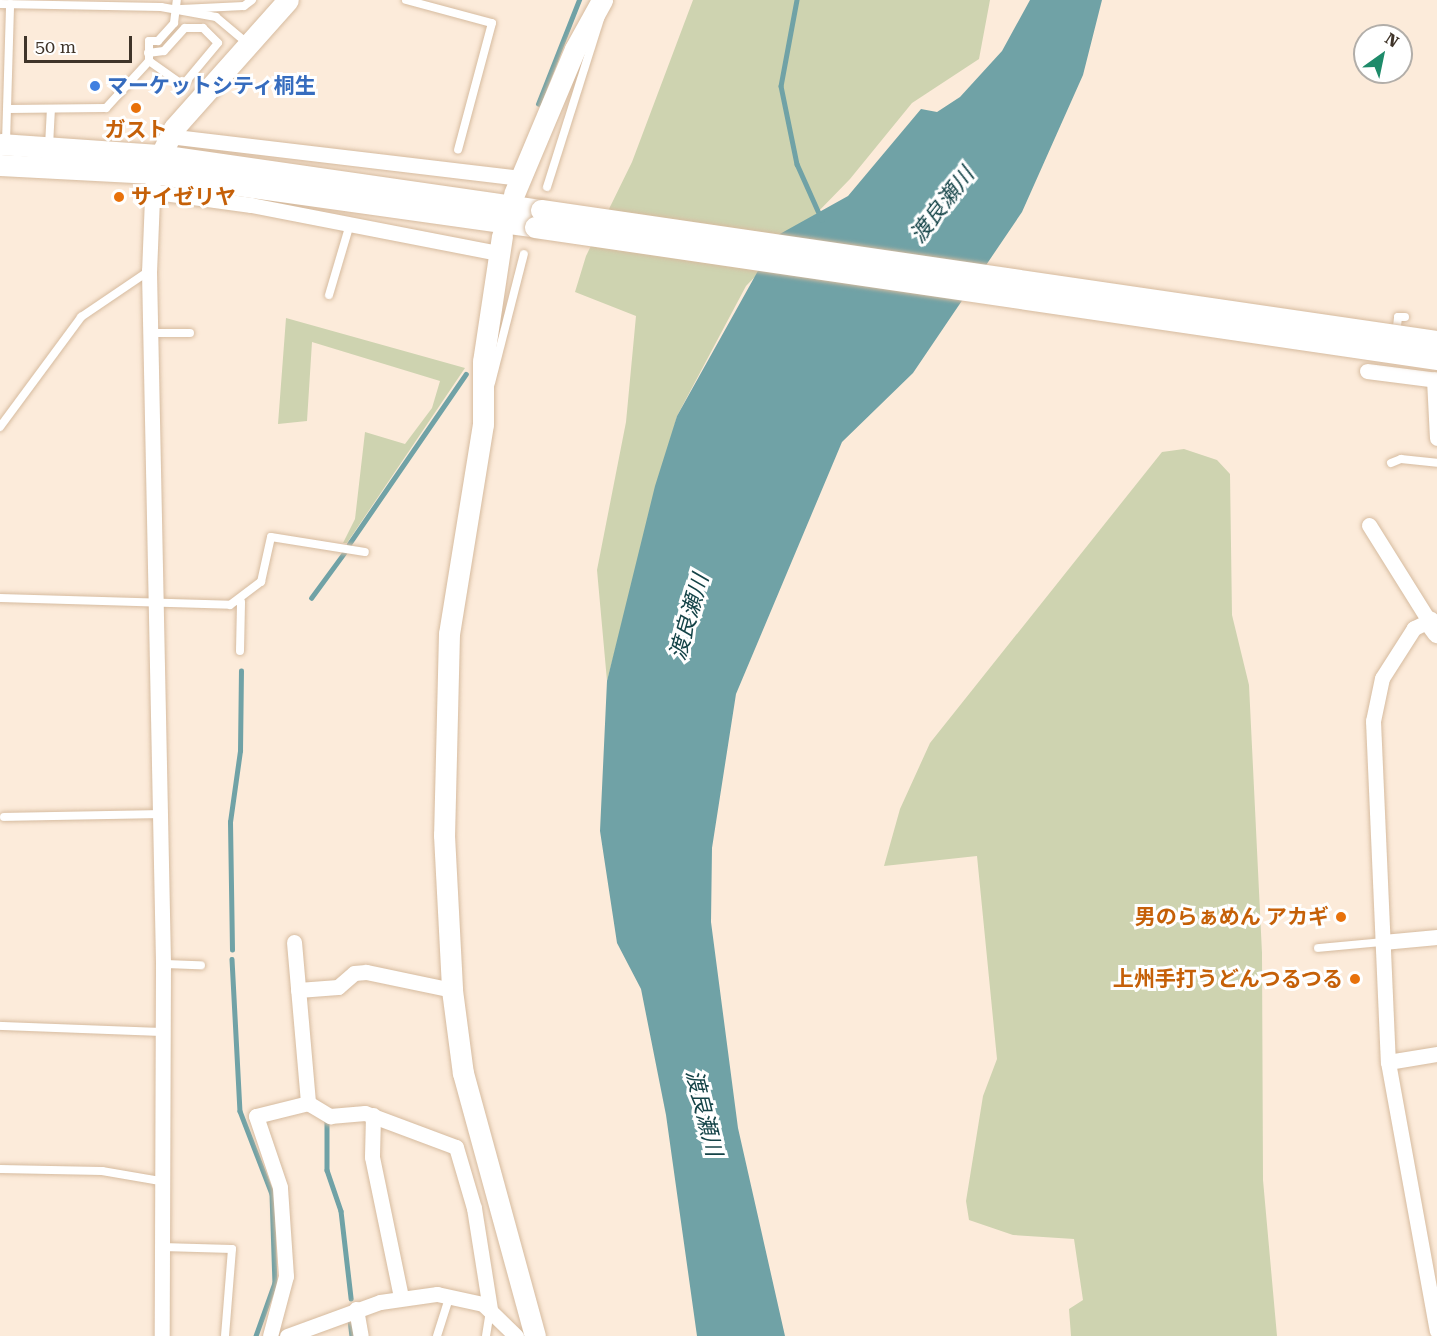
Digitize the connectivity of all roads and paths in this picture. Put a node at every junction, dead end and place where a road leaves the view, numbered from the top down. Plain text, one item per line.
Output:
1 (177, 0) edge
2 (252, 0) edge
3 (288, 0) edge
4 (406, 0) edge
5 (602, 0) edge
6 (0, 4) edge
7 (10, 4) junction
8 (177, 9) junction
9 (248, 44) junction
10 (148, 57) junction
11 (8, 109) junction
12 (51, 109) junction
13 (3, 144) edge
14 (49, 146) junction
15 (459, 150) dead end
16 (157, 164) junction
17 (0, 165) edge
18 (517, 186) joint
19 (547, 187) dead end
20 (538, 218) junction
21 (350, 224) junction
22 (500, 244) joint
23 (524, 254) dead end
24 (149, 271) junction
25 (329, 295) dead end
26 (1405, 317) dead end
27 (150, 333) junction
28 (190, 333) dead end
29 (1437, 341) edge
30 (1367, 371) dead end
31 (1436, 373) edge
32 (1391, 374) junction
33 (483, 393) junction
34 (0, 427) edge
35 (1437, 438) edge
36 (1437, 463) edge
37 (1391, 464) dead end
38 (1369, 525) dead end
39 (365, 552) dead end
40 (0, 598) edge
41 (154, 601) junction
42 (241, 602) junction
43 (1433, 627) edge
44 (240, 651) dead end
45 (159, 814) junction
46 (4, 817) dead end
47 (1437, 937) edge
48 (294, 942) dead end
49 (1383, 942) junction
50 (1318, 948) dead end
51 (163, 964) junction
52 (201, 965) dead end
53 (298, 990) junction
54 (452, 990) junction
55 (0, 1026) edge
56 (164, 1032) junction
57 (1437, 1054) edge
58 (1388, 1062) junction
59 (308, 1103) junction
60 (373, 1115) junction
61 (0, 1169) edge
62 (160, 1181) junction
63 (162, 1247) junction
64 (450, 1295) junction
65 (401, 1297) junction
66 (356, 1309) junction
67 (490, 1309) junction
68 (1437, 1331) edge
69 (162, 1336) edge
70 (225, 1336) edge
71 (270, 1336) edge
72 (287, 1336) edge
73 (361, 1336) edge
74 (436, 1336) edge
75 (486, 1336) edge
76 (516, 1336) edge
77 (535, 1336) edge

1 - 8 lane
2 - 8 lane
3 - 9 street
4 - 15 lane
5 - 18 street
5 - 19 lane
6 - 7 lane
7 - 8 lane
7 - 11 lane
8 - 9 lane
8 - 10 lane
9 - 16 street
10 - 10 lane
10 - 12 lane
11 - 12 lane
11 - 13 lane
12 - 14 lane
13 - 14 street
14 - 16 street
16 - 17 street
16 - 18 street
16 - 20 street
16 - 21 street
16 - 24 street
20 - 29 street, bridge
20 - 31 street, bridge
21 - 22 street
21 - 25 lane
22 - 33 street
23 - 33 lane
24 - 27 street
24 - 34 lane
26 - 32 lane
27 - 28 lane
27 - 41 street
30 - 32 street
31 - 32 street
31 - 35 street
33 - 54 street
36 - 37 lane
38 - 43 street
39 - 42 lane
40 - 41 lane
41 - 42 lane
41 - 45 street
42 - 44 lane
43 - 49 street
45 - 46 lane
45 - 51 street
47 - 49 street
48 - 53 street
49 - 50 lane
49 - 58 street
51 - 52 lane
51 - 56 street
53 - 54 street
53 - 59 street
54 - 77 street
55 - 56 lane
56 - 62 street
57 - 58 street
58 - 68 street
59 - 60 street
59 - 71 street
60 - 65 street
60 - 67 street
61 - 62 lane
62 - 63 street
63 - 69 street
63 - 70 lane
64 - 65 street
64 - 67 street
64 - 74 lane
65 - 66 street
66 - 72 street
66 - 73 street
67 - 75 lane
67 - 76 street

